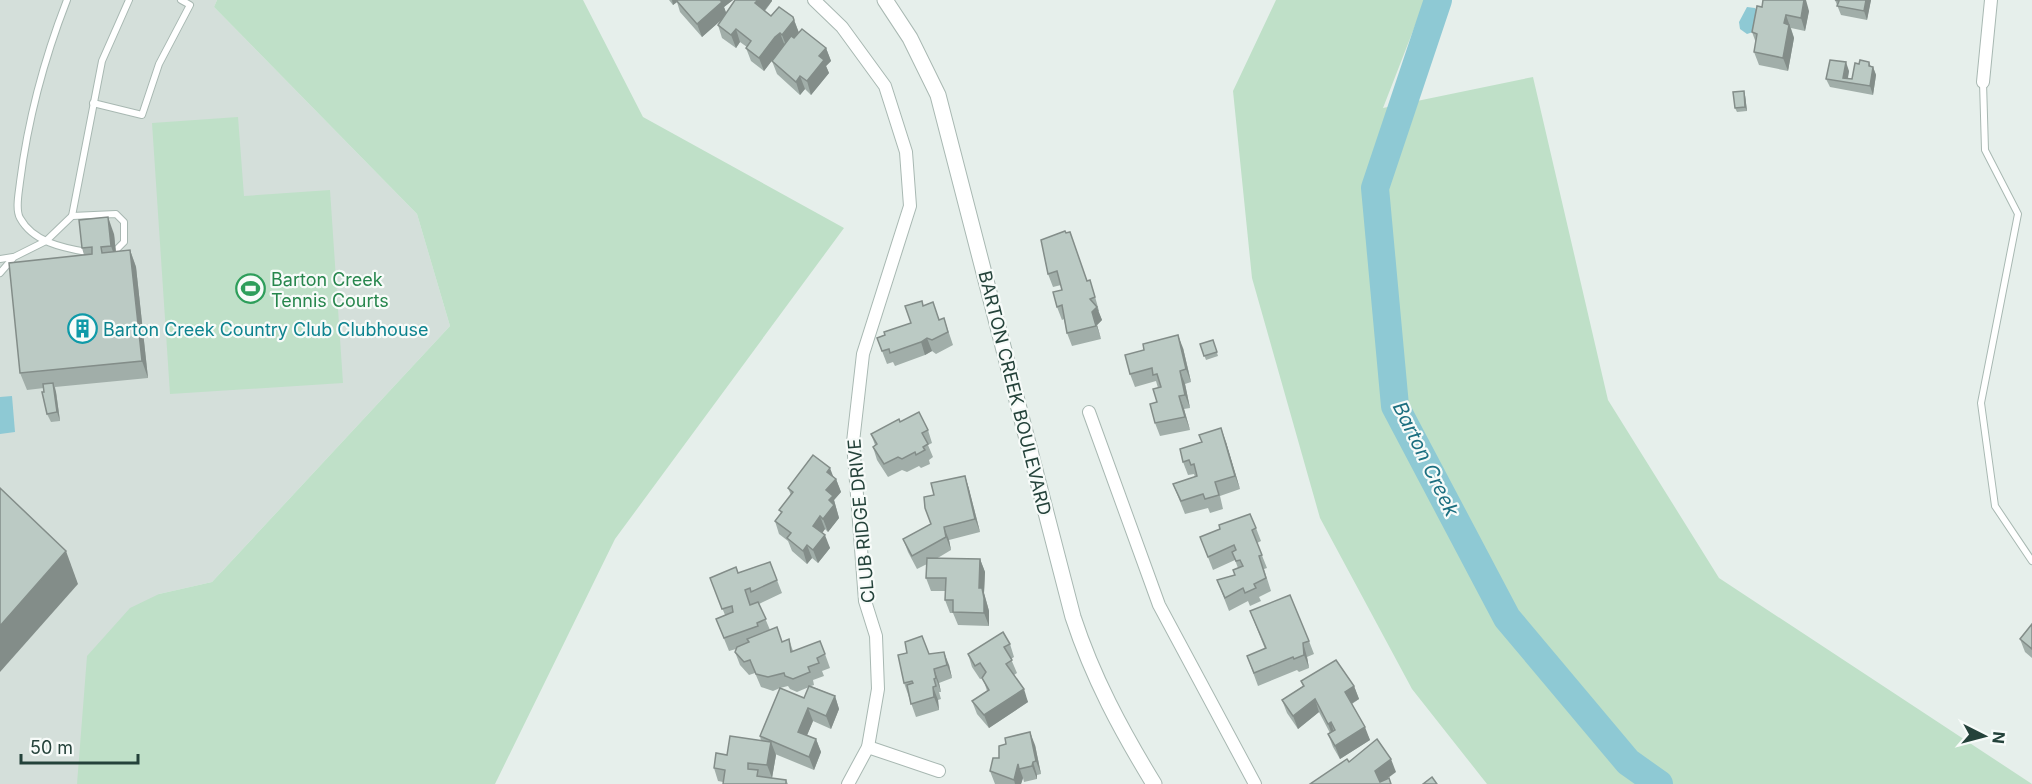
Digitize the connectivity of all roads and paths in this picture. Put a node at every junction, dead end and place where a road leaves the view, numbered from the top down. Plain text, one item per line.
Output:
1 (67, 0) edge
2 (129, 0) edge
3 (181, 0) edge
4 (814, 0) edge
5 (885, 0) edge
6 (1991, 0) edge
7 (1983, 82) joint
8 (93, 103) junction
9 (72, 216) junction
10 (46, 241) junction
11 (116, 250) edge
12 (87, 252) edge
13 (14, 257) junction
14 (0, 259) edge
15 (0, 273) edge
16 (1089, 412) dead end
17 (2032, 561) edge
18 (868, 747) junction
19 (939, 771) dead end
20 (848, 784) edge
21 (1154, 784) edge
22 (1255, 784) edge

1 - 10 lane
2 - 8 lane
3 - 8 lane
4 - 18 street, CLUB RIDGE DRIVE
5 - 21 street, BARTON CREEK BOULEVARD
6 - 7 street
7 - 17 lane
8 - 9 lane
9 - 10 lane
9 - 11 lane
10 - 12 lane
10 - 13 lane
13 - 14 lane
13 - 15 lane
16 - 22 street
18 - 19 street
18 - 20 street, CLUB RIDGE DRIVE

